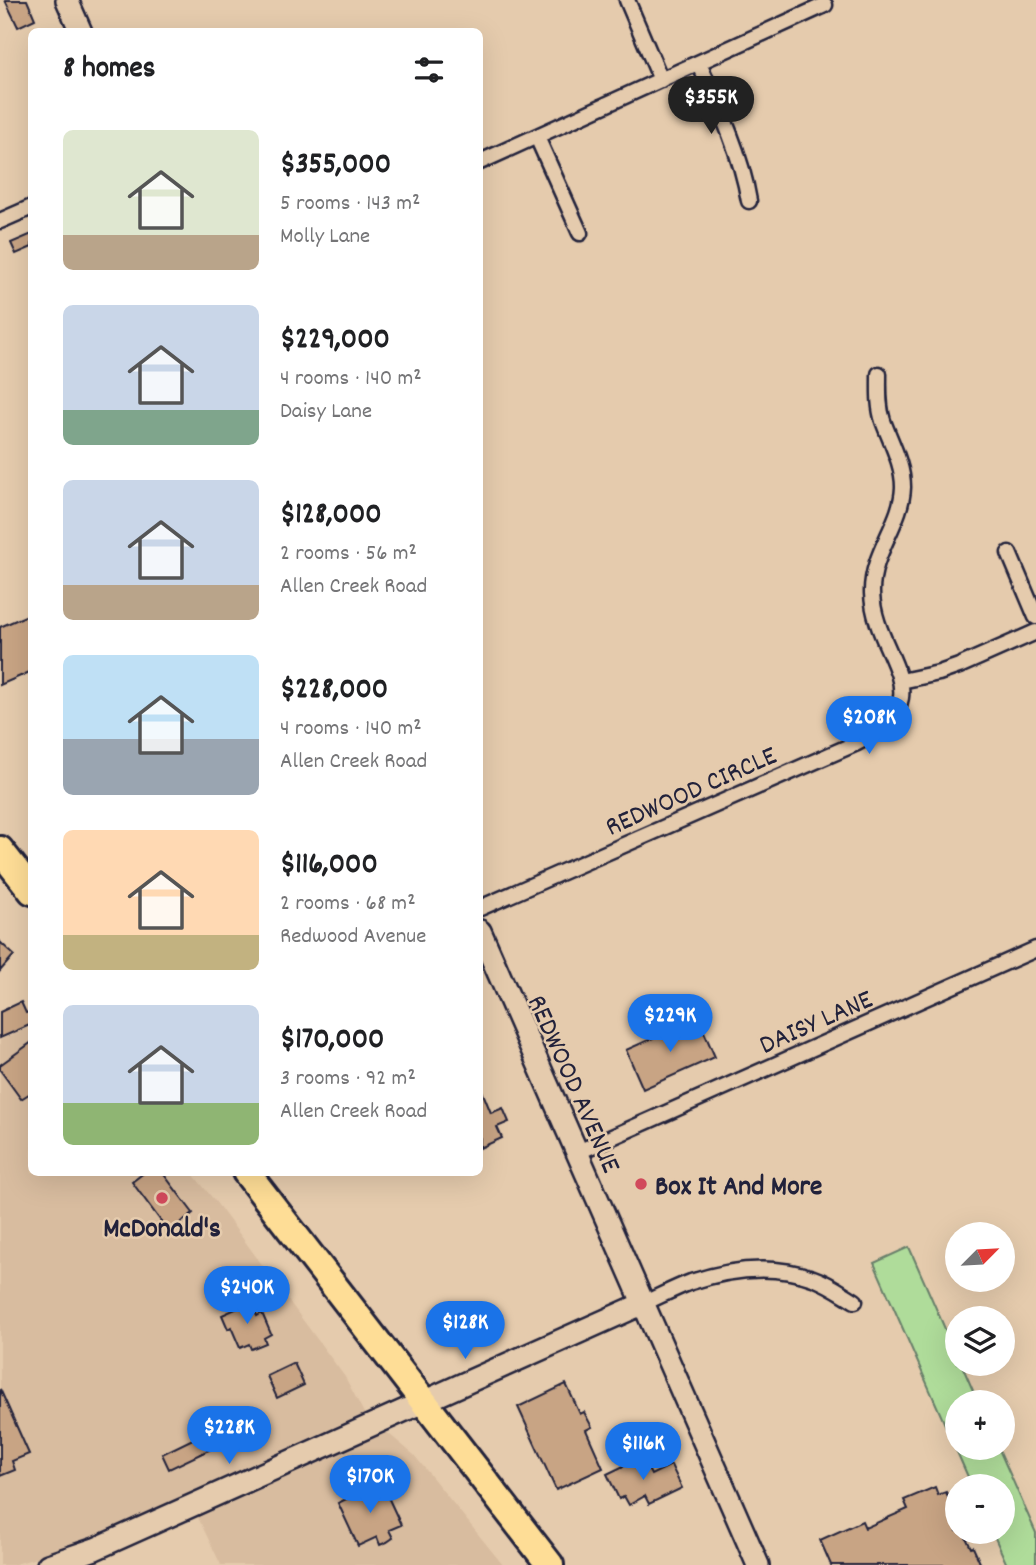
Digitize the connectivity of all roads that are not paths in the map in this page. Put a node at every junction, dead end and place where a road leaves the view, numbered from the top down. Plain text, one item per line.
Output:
1 (66, 0) edge
2 (627, 0) edge
3 (825, 5) dead end
4 (79, 28) edge
5 (699, 64) junction
6 (661, 80) junction
7 (537, 137) junction
8 (483, 161) edge
9 (749, 201) dead end
10 (28, 209) edge
11 (0, 221) edge
12 (580, 233) dead end
13 (879, 374) dead end
14 (1009, 553) dead end
15 (1036, 617) edge
16 (1036, 632) edge
17 (901, 681) junction
18 (0, 850) edge
19 (28, 886) edge
20 (483, 907) edge
21 (483, 938) edge
22 (1036, 949) edge
23 (576, 1153) junction
24 (249, 1176) edge
25 (855, 1301) dead end
26 (642, 1304) junction
27 (423, 1403) junction
28 (48, 1565) edge
29 (550, 1565) edge
30 (758, 1565) edge

1 - 4 main road
2 - 6 street
3 - 5 street
5 - 6 street
5 - 9 street
6 - 7 street
7 - 8 street
7 - 12 street
10 - 11 street
13 - 17 street
14 - 15 street
16 - 17 street
17 - 20 street, REDWOOD CIRCLE
18 - 19 highway
21 - 23 main road, REDWOOD AVENUE
22 - 23 street, DAISY LANE
23 - 26 main road, REDWOOD AVENUE
24 - 27 highway
25 - 26 street
26 - 27 main road
26 - 30 main road, REDWOOD AVENUE
27 - 28 main road
27 - 29 highway

